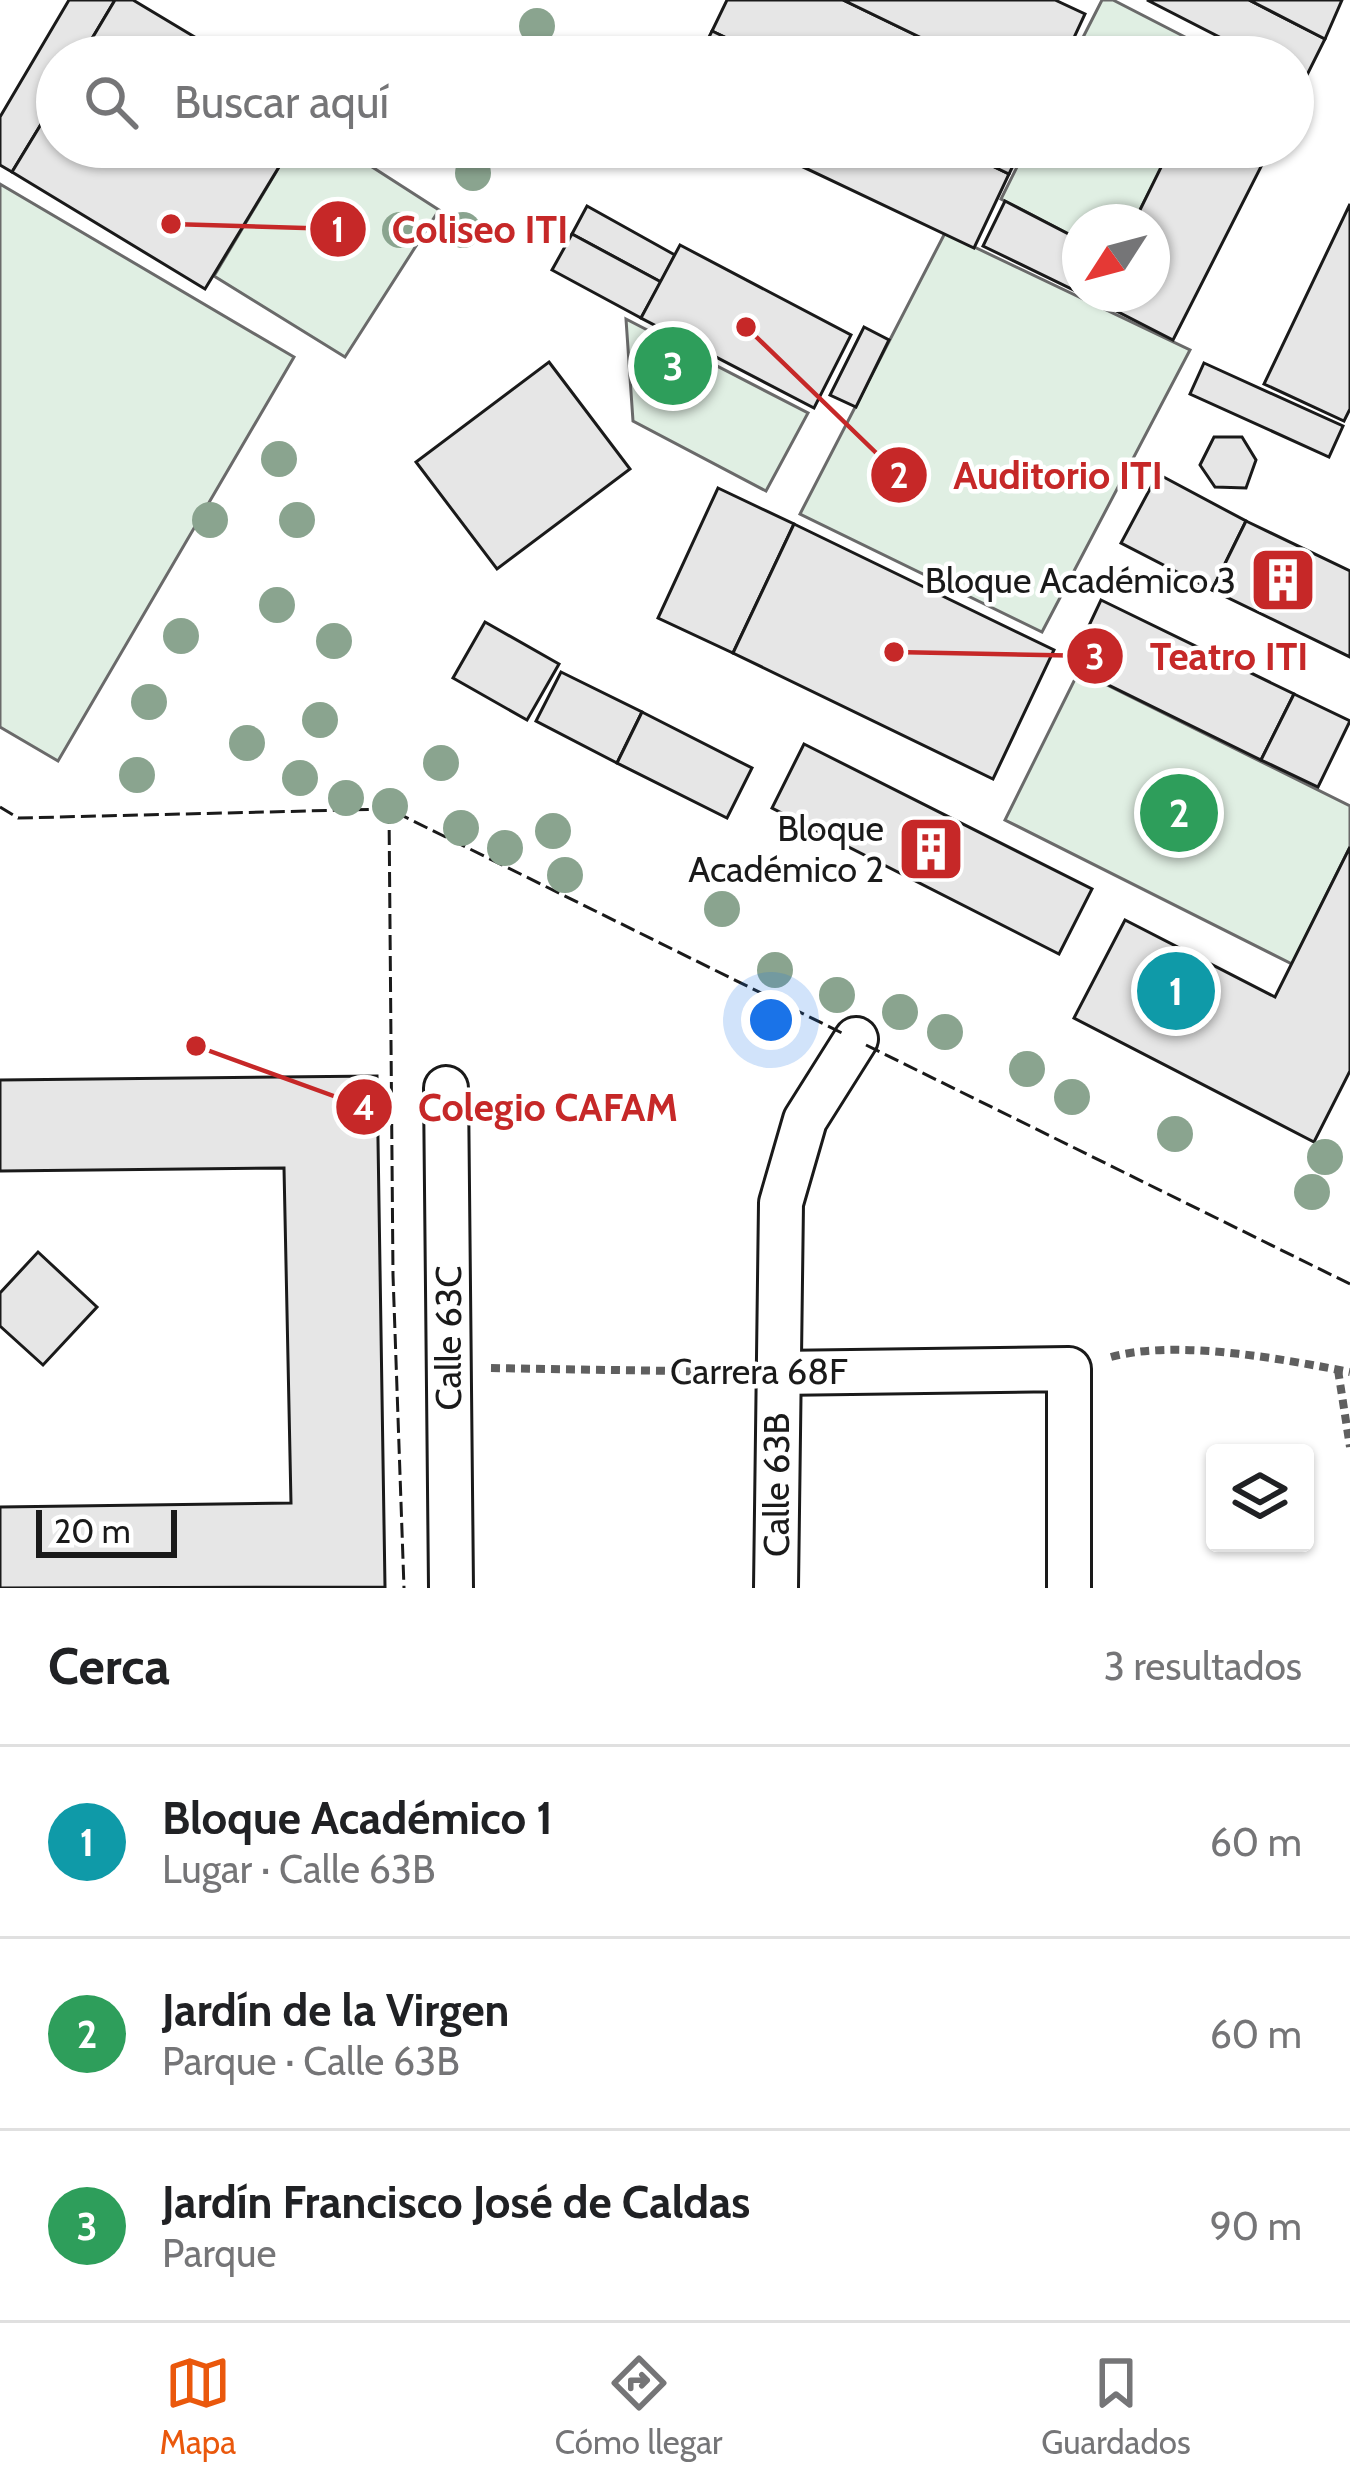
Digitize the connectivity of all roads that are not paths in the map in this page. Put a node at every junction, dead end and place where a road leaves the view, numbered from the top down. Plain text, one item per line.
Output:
1 (856, 1040) dead end
2 (446, 1088) dead end
3 (777, 1373) junction
4 (451, 1588) edge
5 (776, 1588) edge
6 (1069, 1588) edge

1 - 3 street, Calle 63B
2 - 4 street, Calle 63C
3 - 5 street, Calle 63B
3 - 6 street, Carrera 68F

